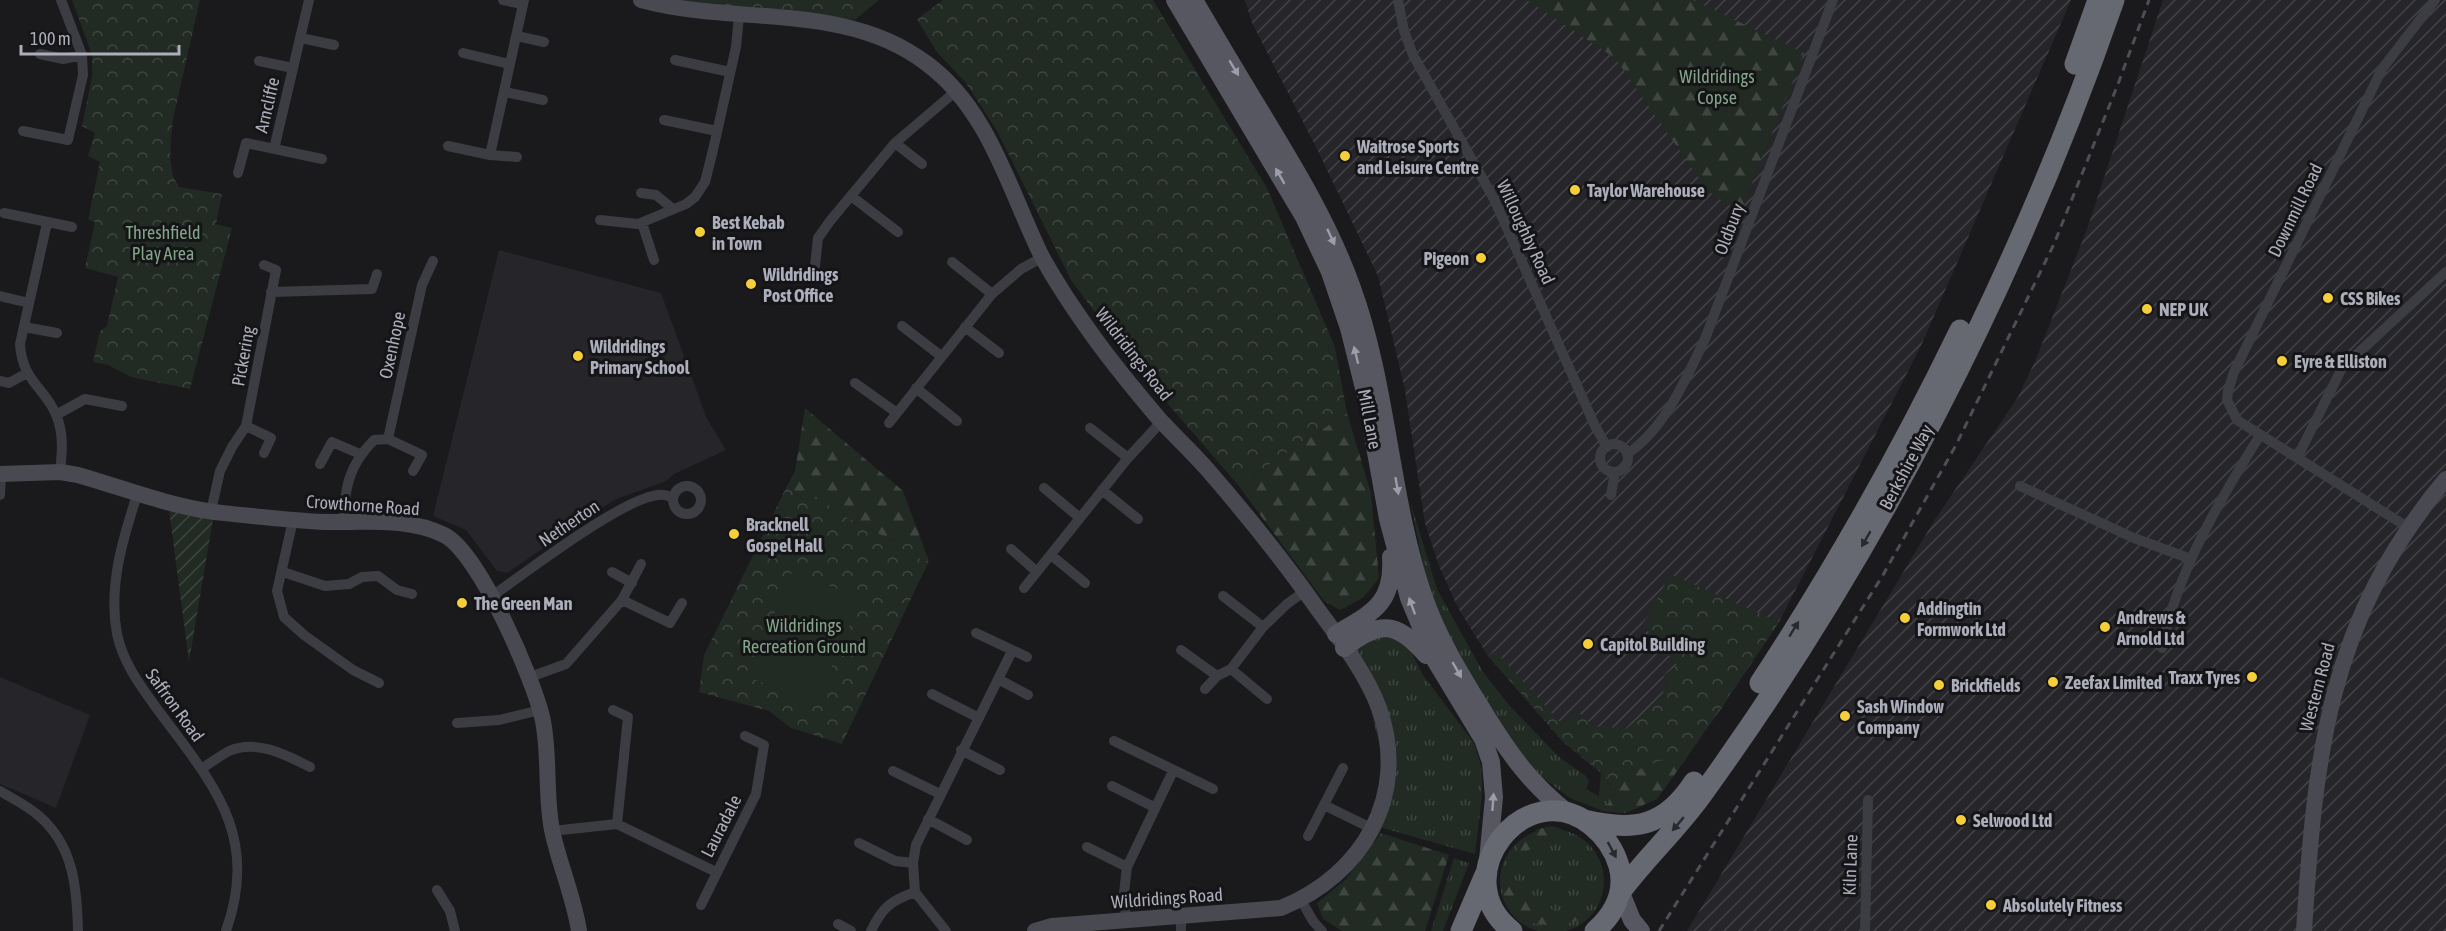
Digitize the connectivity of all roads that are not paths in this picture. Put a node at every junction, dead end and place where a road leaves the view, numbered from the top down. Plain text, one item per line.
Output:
1 (61, 0) edge
2 (309, 0) edge
3 (504, 0) edge
4 (641, 0) edge
5 (1175, 0) edge
6 (1194, 0) edge
7 (1202, 0) edge
8 (1398, 0) edge
9 (1833, 0) edge
10 (2098, 0) edge
11 (2114, 0) edge
12 (2435, 0) edge
13 (523, 2) edge
14 (739, 16) junction
15 (517, 36) junction
16 (301, 38) junction
17 (1217, 39) junction
18 (544, 42) dead end
19 (334, 45) dead end
20 (463, 53) dead end
21 (40, 54) dead end
22 (82, 55) junction
23 (675, 60) dead end
24 (259, 61) dead end
25 (2083, 63) junction
26 (509, 64) junction
27 (293, 68) junction
28 (730, 72) junction
29 (956, 90) junction
30 (505, 92) junction
31 (543, 100) dead end
32 (2066, 106) junction
33 (664, 120) dead end
34 (23, 131) dead end
35 (717, 131) junction
36 (895, 143) junction
37 (448, 146) dead end
38 (274, 149) junction
39 (490, 155) junction
40 (517, 158) dead end
41 (322, 159) dead end
42 (922, 164) dead end
43 (238, 173) dead end
44 (641, 193) dead end
45 (851, 196) junction
46 (672, 209) junction
47 (4, 213) dead end
48 (600, 220) dead end
49 (47, 223) junction
50 (642, 223) junction
51 (72, 227) dead end
52 (898, 232) dead end
53 (1043, 257) junction
54 (654, 260) dead end
55 (433, 261) dead end
56 (952, 262) dead end
57 (264, 265) dead end
58 (2446, 272) edge
59 (377, 274) dead end
60 (814, 275) dead end
61 (271, 292) junction
62 (992, 294) junction
63 (0, 296) edge
64 (29, 303) junction
65 (902, 326) dead end
66 (24, 327) junction
67 (965, 327) junction
68 (57, 333) dead end
69 (999, 353) dead end
70 (941, 356) junction
71 (27, 373) junction
72 (0, 381) edge
73 (855, 383) dead end
74 (916, 388) junction
75 (122, 406) dead end
76 (897, 413) junction
77 (56, 415) junction
78 (957, 421) dead end
79 (1162, 422) junction
80 (889, 423) dead end
81 (246, 426) junction
82 (1090, 428) dead end
83 (2260, 435) junction
84 (388, 439) junction
85 (1607, 447) junction
86 (264, 453) dead end
87 (360, 454) junction
88 (1627, 454) junction
89 (1128, 458) junction
90 (2297, 458) junction
91 (320, 464) dead end
92 (413, 471) dead end
93 (60, 472) junction
94 (1615, 472) junction
95 (1, 474) edge
96 (2446, 479) edge
97 (2020, 486) dead end
98 (1044, 488) dead end
99 (1102, 490) junction
100 (138, 492) junction
101 (0, 495) edge
102 (1611, 495) dead end
103 (673, 498) dead end
104 (212, 511) junction
105 (1080, 518) junction
106 (1138, 519) dead end
107 (1388, 519) junction
108 (293, 520) junction
109 (344, 523) junction
110 (2409, 528) junction
111 (1011, 549) dead end
112 (1051, 555) junction
113 (2192, 559) junction
114 (641, 564) dead end
115 (283, 572) junction
116 (612, 572) dead end
117 (1037, 572) junction
118 (633, 583) junction
119 (1085, 583) dead end
120 (1024, 588) dead end
121 (1305, 591) junction
122 (412, 594) dead end
123 (1223, 596) dead end
124 (491, 597) junction
125 (622, 600) junction
126 (682, 603) dead end
127 (1263, 627) junction
128 (976, 633) dead end
129 (1340, 641) junction
130 (2162, 648) dead end
131 (1181, 650) dead end
132 (1012, 651) junction
133 (1027, 657) dead end
134 (1231, 669) junction
135 (1217, 676) junction
136 (530, 677) junction
137 (1444, 677) junction
138 (998, 679) junction
139 (363, 689) dead end
140 (1205, 689) dead end
141 (932, 694) dead end
142 (1029, 695) dead end
143 (1268, 699) dead end
144 (540, 710) junction
145 (613, 710) dead end
146 (979, 718) junction
147 (457, 723) dead end
148 (745, 736) dead end
149 (1114, 741) dead end
150 (962, 750) junction
151 (310, 767) dead end
152 (1343, 768) dead end
153 (201, 769) junction
154 (1000, 770) dead end
155 (893, 771) dead end
156 (1173, 771) junction
157 (1113, 786) dead end
158 (1213, 789) dead end
159 (0, 791) edge
160 (940, 794) junction
161 (1868, 800) dead end
162 (1324, 805) junction
163 (1154, 807) junction
164 (1576, 816) junction
165 (928, 819) junction
166 (617, 824) junction
167 (1373, 829) junction
168 (552, 831) junction
169 (1308, 836) dead end
170 (967, 840) dead end
171 (859, 843) dead end
172 (1087, 848) dead end
173 (913, 863) junction
174 (1127, 867) junction
175 (1486, 867) junction
176 (716, 872) junction
177 (437, 890) dead end
178 (1621, 891) junction
179 (915, 892) junction
180 (1301, 900) junction
181 (701, 904) dead end
182 (1126, 920) junction
183 (838, 924) dead end
184 (1181, 924) edge
185 (72, 931) edge
186 (78, 931) edge
187 (226, 931) edge
188 (455, 931) edge
189 (579, 931) edge
190 (851, 931) edge
191 (871, 931) edge
192 (946, 931) edge
193 (1035, 931) edge
194 (1322, 931) edge
195 (1461, 931) edge
196 (1512, 931) edge
197 (1595, 931) edge
198 (1641, 931) edge
199 (1865, 931) edge
200 (2304, 931) edge

1 - 22 street
2 - 16 street, Arncliffe
3 - 13 street
4 - 14 street, Wildridings Road
107 -> 5 main road, Mill Lane
6 - 17 main road, Mill Lane
7 - 17 main road
8 - 85 street, Willoughby Road
9 - 88 street, Oldbury
10 - 25 highway, Berkshire Way
11 - 25 highway, Berkshire Way
12 - 83 street, Downmill Road
13 - 15 street
14 - 28 street
14 - 29 street, Wildridings Road
15 - 18 street
15 - 26 street
16 - 19 street
16 - 27 street, Arncliffe
17 -> 164 main road, Mill Lane
20 - 26 street
21 - 22 street
22 - 34 street
23 - 28 street
24 - 27 street, Arncliffe
25 - 32 highway, Berkshire Way
26 - 30 street
27 - 38 street, Arncliffe
28 - 35 street
29 - 36 street
29 - 53 street, Wildridings Road
30 - 31 street
30 - 39 street
164 -> 32 highway, Berkshire Way
32 -> 178 highway, Berkshire Way
33 - 35 street
35 - 46 street
36 - 42 street
36 - 45 street
37 - 39 street
38 - 41 street, Arncliffe
38 - 43 street, Arncliffe
39 - 40 street
44 - 46 street
45 - 52 street
45 - 60 street
46 - 50 street
47 - 49 street
48 - 50 street
49 - 51 street
49 - 64 street
50 - 54 street
53 - 62 street
53 - 79 street, Wildridings Road
55 - 84 street, Oxenhope
56 - 62 street
57 - 61 street, Pickering
58 - 90 street
59 - 61 street
61 - 81 street, Pickering
62 - 67 street
63 - 64 street
64 - 66 street
65 - 70 street
66 - 68 street
66 - 71 street
67 - 69 street
67 - 70 street
70 - 74 street
71 - 72 street
71 - 77 street
73 - 76 street
74 - 76 street
74 - 78 street
75 - 77 street
76 - 80 street
77 - 93 street
79 - 89 street
79 - 121 street, Wildridings Road
81 - 86 street
81 - 104 street, Pickering
82 - 89 street
83 - 90 street, Downmill Road
83 - 113 street
84 - 87 street
84 - 92 street
85 - 88 street
85 - 94 street
87 - 91 street
87 - 109 street
88 - 94 street
89 - 99 street
90 - 110 street, Downmill Road
93 - 95 street, Crowthorne Road
93 - 100 street, Crowthorne Road
94 - 102 street
95 - 101 street
96 - 110 street, Western Road
97 - 113 street
98 - 105 street
99 - 105 street
99 - 106 street
100 - 104 street, Crowthorne Road
100 - 153 street, Saffron Road
103 - 124 street, Netherton
104 - 108 street, Crowthorne Road
105 - 112 street
107 - 129 main road
137 -> 107 main road, Mill Lane
108 - 109 street, Crowthorne Road
108 - 115 street
109 - 124 street, Crowthorne Road
110 - 200 street, Western Road
111 - 117 street
112 - 117 street
112 - 119 street
113 - 130 street
114 - 118 street
115 - 122 street
115 - 139 street
116 - 118 street
117 - 120 street
118 - 125 street
121 - 127 street
121 - 129 street, Wildridings Road
123 - 127 street
124 - 136 street, Crowthorne Road
125 - 126 street
125 - 136 street
127 - 134 street
128 - 132 street
129 - 137 main road
129 - 167 street, Wildridings Road
131 - 135 street
132 - 133 street
132 - 138 street
134 - 135 street
134 - 143 street
135 - 140 street
136 - 144 street, Crowthorne Road
175 -> 137 main road, Mill Lane
138 - 142 street
138 - 146 street
141 - 146 street
144 - 147 street
144 - 168 street, Crowthorne Road
145 - 166 street
146 - 150 street
148 - 176 street, Lauradale
149 - 156 street
150 - 154 street
150 - 160 street
151 - 153 street
152 - 162 street
153 - 187 street, Saffron Road
155 - 160 street
156 - 158 street
156 - 163 street
157 - 163 street
159 - 186 street
160 - 165 street
161 - 199 street, Kiln Lane
162 - 167 street
162 - 169 street
163 - 174 street
164 - 175 highway, Berkshire Way
164 -> 178 highway
165 - 170 street
165 - 173 street
166 - 168 street
166 - 176 street, Lauradale
167 - 180 street, Wildridings Road
168 - 189 street, Crowthorne Road
171 - 173 street
172 - 174 street
173 - 179 street
174 - 182 street
175 - 195 highway, Berkshire Way
175 - 196 highway
176 - 181 street, Lauradale
177 - 188 street
178 - 197 highway, Berkshire Way
178 - 198 main road
179 - 191 street
179 - 192 street
180 - 184 street, Wildridings Road
180 - 194 street
182 - 184 street, Wildridings Road
182 - 193 street, Wildridings Road
183 - 190 street
185 - 186 street

